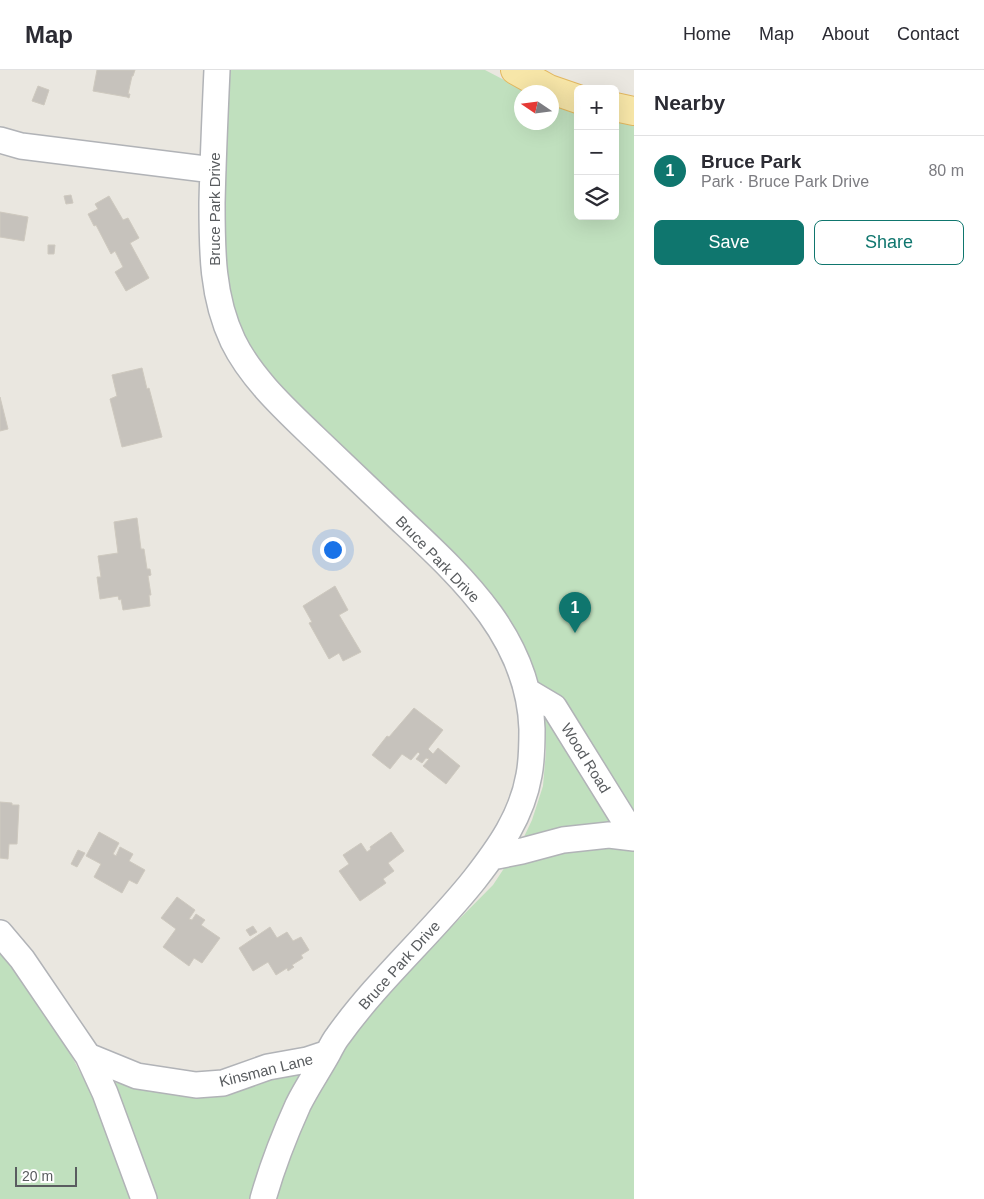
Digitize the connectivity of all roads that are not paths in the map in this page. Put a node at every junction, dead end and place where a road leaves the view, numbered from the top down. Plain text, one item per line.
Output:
1 (217, 70) edge
2 (515, 70) edge
3 (574, 98) edge
4 (619, 108) edge
5 (634, 111) edge
6 (0, 140) edge
7 (212, 170) junction
8 (527, 691) junction
9 (634, 837) edge
10 (492, 857) junction
11 (0, 933) edge
12 (328, 1054) junction
13 (88, 1056) junction
14 (144, 1199) edge
15 (263, 1199) edge

1 - 7 street, Bruce Park Drive
2 - 3 main road
4 - 5 main road
6 - 7 street
7 - 8 street, Bruce Park Drive
8 - 9 street, Wood Road
8 - 10 street, Bruce Park Drive
9 - 10 street, Wood Road
10 - 12 street, Bruce Park Drive
11 - 13 street
12 - 13 street, Kinsman Lane
12 - 15 street, Bruce Park Drive
13 - 14 street

